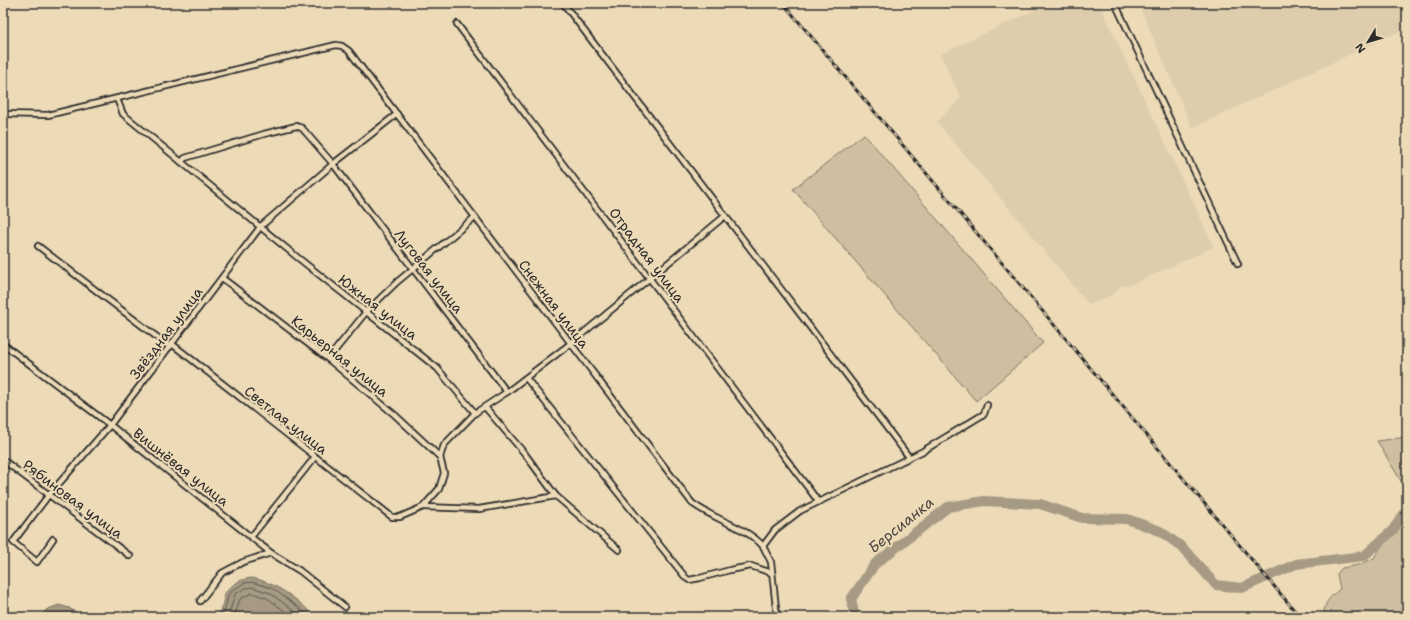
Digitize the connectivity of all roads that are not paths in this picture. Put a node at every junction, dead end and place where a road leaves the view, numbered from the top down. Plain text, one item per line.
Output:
1 (563, 3) edge
2 (1115, 3) edge
3 (457, 24) dead end
4 (117, 99) junction
5 (3, 114) edge
6 (397, 114) junction
7 (182, 162) junction
8 (332, 164) junction
9 (726, 216) junction
10 (475, 217) junction
11 (261, 226) junction
12 (38, 246) dead end
13 (1238, 264) dead end
14 (413, 269) junction
15 (650, 277) junction
16 (222, 278) junction
17 (366, 312) junction
18 (570, 344) junction
19 (4, 345) edge
20 (171, 346) junction
21 (328, 359) junction
22 (526, 378) junction
23 (507, 392) junction
24 (987, 405) dead end
25 (485, 407) junction
26 (475, 413) junction
27 (110, 425) junction
28 (315, 457) junction
29 (440, 457) junction
30 (909, 457) junction
31 (3, 460) edge
32 (48, 496) junction
33 (556, 496) junction
34 (818, 502) junction
35 (423, 507) junction
36 (251, 537) junction
37 (53, 539) dead end
38 (763, 546) junction
39 (619, 550) dead end
40 (271, 553) junction
41 (130, 556) dead end
42 (772, 573) junction
43 (200, 601) dead end
44 (345, 607) dead end
45 (777, 617) edge

1 - 9 street
2 - 13 street
3 - 15 street, Отрадная улица
4 - 5 street
4 - 6 street, Снежная улица
4 - 7 street, Южная улица
6 - 8 street, Звёздная улица
6 - 10 street, Снежная улица
7 - 8 street, Луговая улица
7 - 11 street, Южная улица
8 - 11 street, Звёздная улица
8 - 14 street, Луговая улица
9 - 15 street
9 - 30 street
10 - 14 street
10 - 18 street, Снежная улица
11 - 16 street, Звёздная улица
11 - 17 street, Южная улица
12 - 20 street, Светлая улица
14 - 17 street
14 - 23 street, Луговая улица
15 - 18 street
15 - 34 street, Отрадная улица
16 - 20 street, Звёздная улица
16 - 21 street, Карьерная улица
17 - 21 street
17 - 26 street, Южная улица
18 - 22 street
18 - 38 street, Снежная улица
19 - 27 street, Вишнёвая улица
20 - 27 street, Звёздная улица
20 - 28 street, Светлая улица
21 - 29 street, Карьерная улица
22 - 23 street
22 - 42 street
23 - 25 street
24 - 30 street
25 - 26 street
25 - 33 street
26 - 29 street
27 - 32 street, Звёздная улица
27 - 36 street, Вишнёвая улица
28 - 35 street, Светлая улица
28 - 36 street
29 - 35 street
30 - 34 street
31 - 32 street, Рябиновая улица
32 - 37 street, Звёздная улица
32 - 41 street, Рябиновая улица
33 - 35 street
33 - 39 street
34 - 38 street
36 - 40 street, Вишнёвая улица
38 - 42 street
40 - 43 street
40 - 44 street, Вишнёвая улица
42 - 45 street

